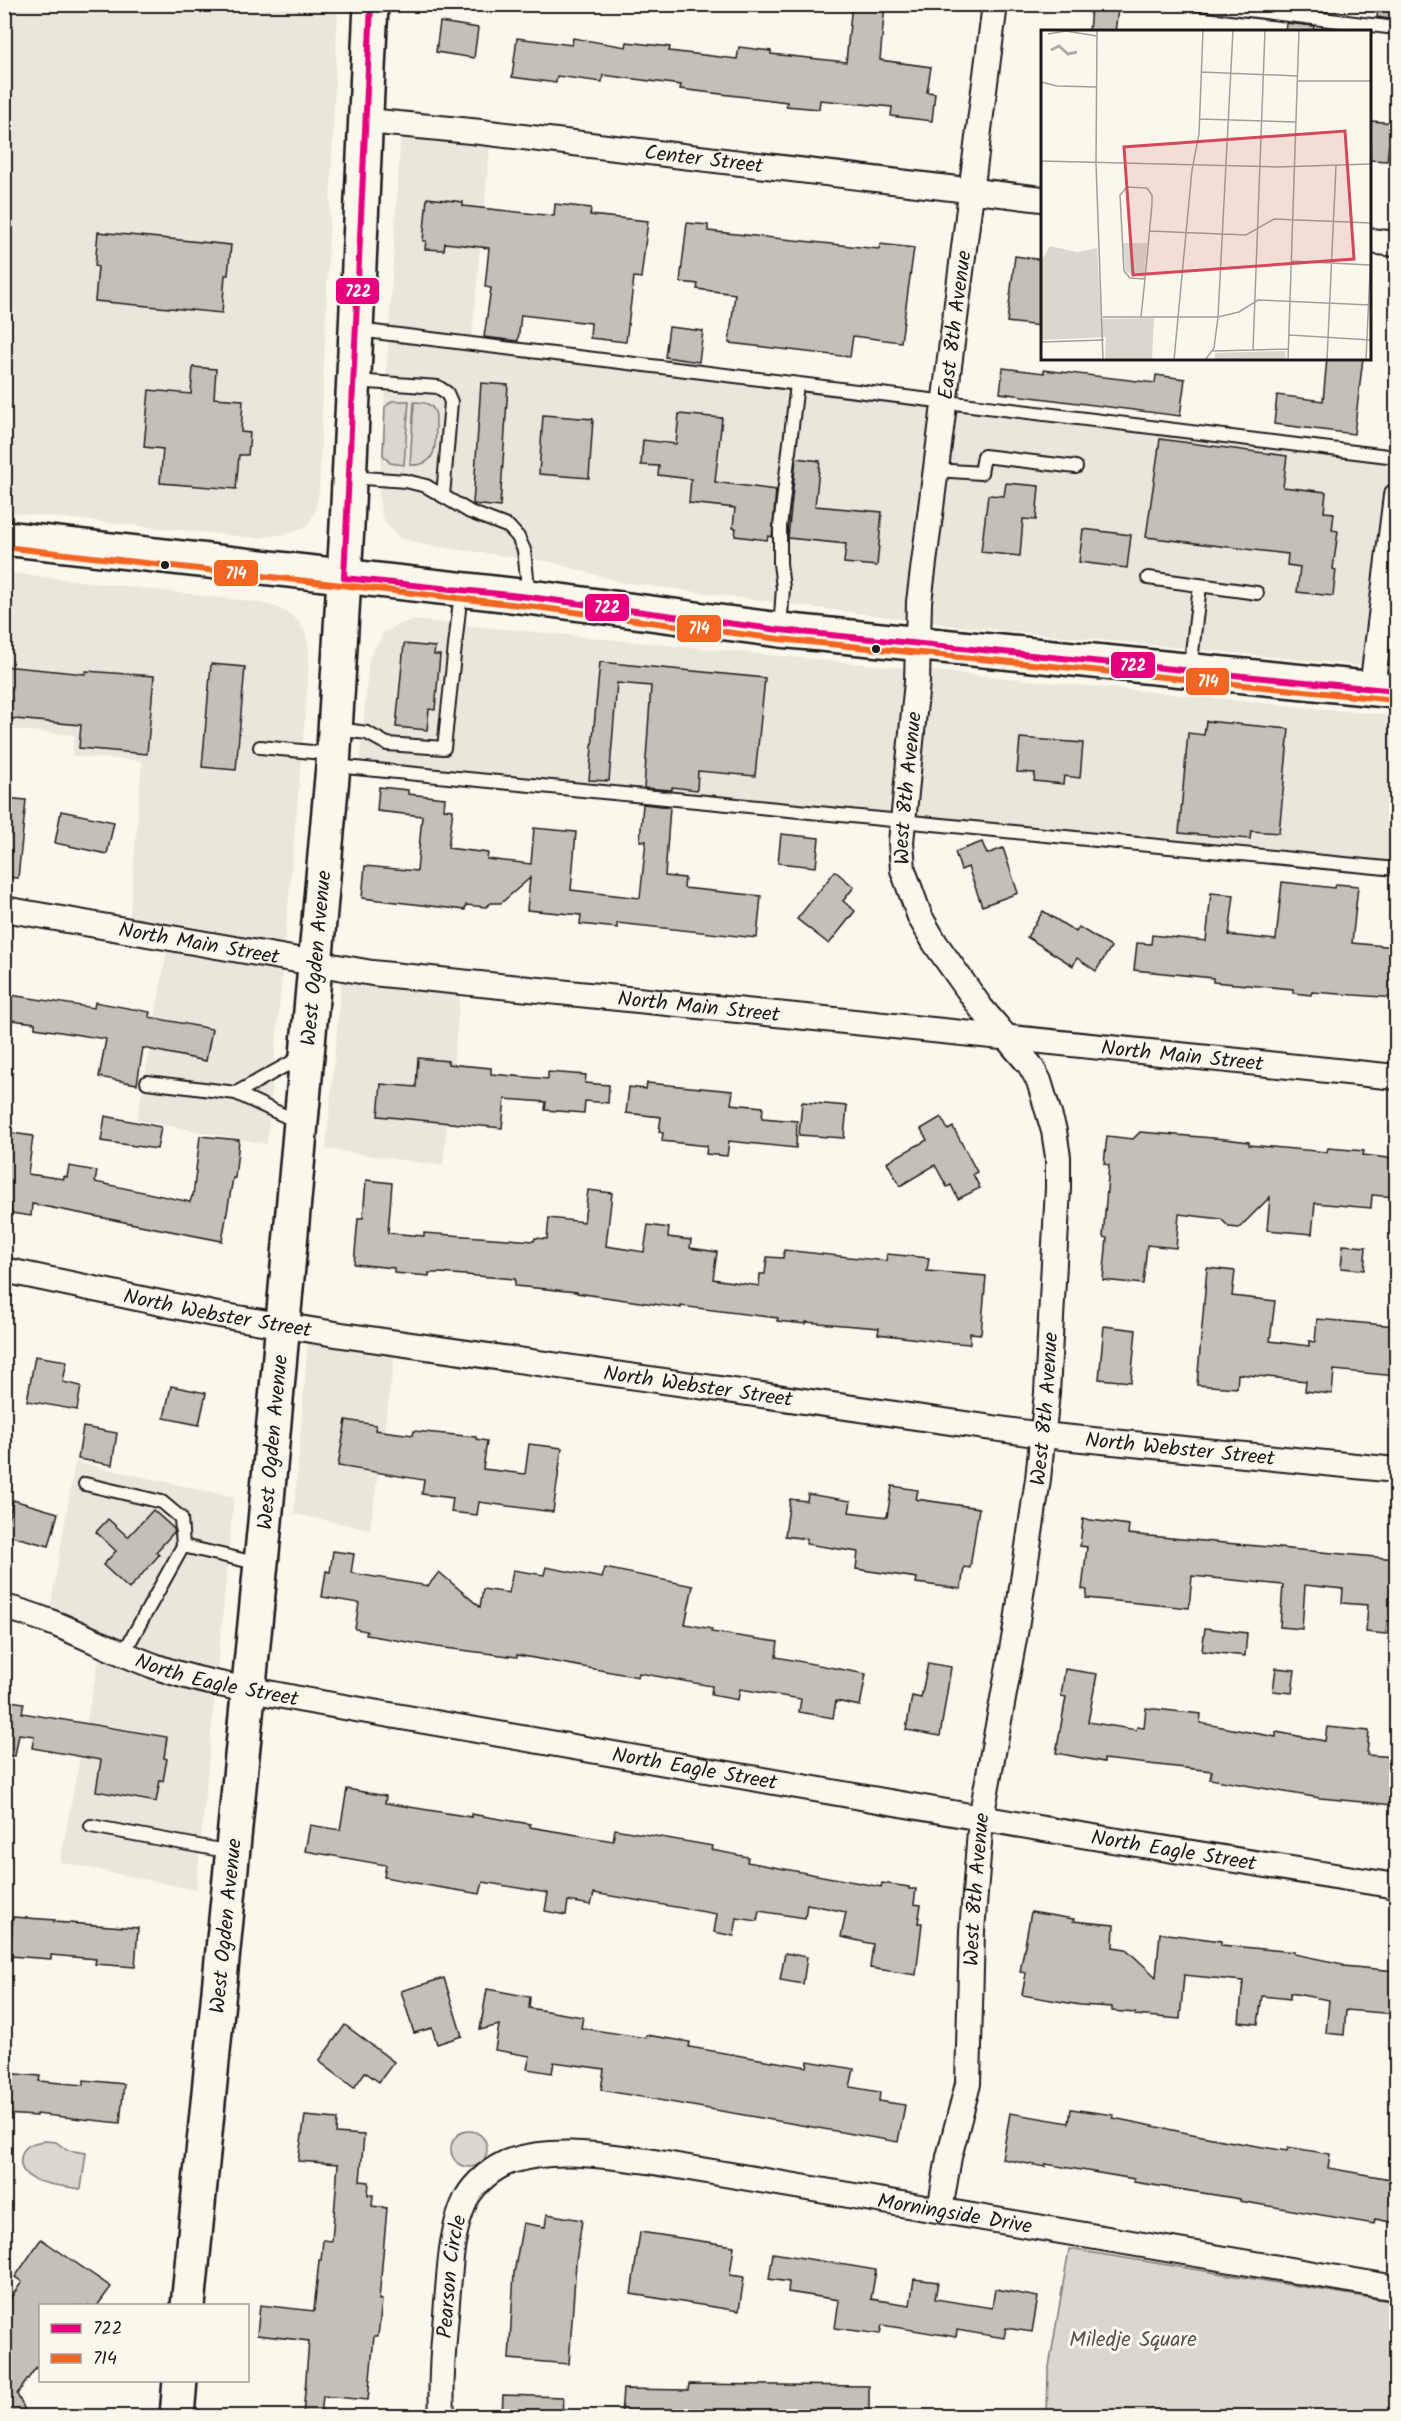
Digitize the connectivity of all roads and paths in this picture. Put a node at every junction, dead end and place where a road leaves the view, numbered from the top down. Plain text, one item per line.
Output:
1 (371, 4) edge
2 (995, 4) edge
3 (1198, 4) edge
4 (1396, 28) edge
5 (366, 120) junction
6 (971, 190) junction
7 (1041, 199) edge
8 (1371, 241) edge
9 (1396, 244) edge
10 (356, 330) junction
11 (354, 380) junction
12 (797, 384) junction
13 (944, 402) junction
14 (1396, 457) edge
15 (1076, 467) dead end
16 (936, 470) junction
17 (349, 477) junction
18 (443, 496) junction
19 (1396, 496) edge
20 (4, 538) edge
21 (344, 578) junction
22 (1148, 578) dead end
23 (1200, 586) junction
24 (462, 590) junction
25 (1257, 593) dead end
26 (529, 597) junction
27 (780, 630) junction
28 (918, 644) junction
29 (1190, 670) junction
30 (1384, 690) edge
31 (260, 747) dead end
32 (334, 750) junction
33 (903, 821) junction
34 (1396, 869) edge
35 (4, 909) edge
36 (316, 964) junction
37 (1007, 1038) junction
38 (308, 1053) junction
39 (1396, 1077) edge
40 (147, 1082) dead end
41 (236, 1093) junction
42 (302, 1124) junction
43 (4, 1270) edge
44 (284, 1325) junction
45 (1042, 1435) junction
46 (1396, 1470) edge
47 (85, 1485) dead end
48 (183, 1546) junction
49 (261, 1564) junction
50 (4, 1607) edge
51 (123, 1654) junction
52 (248, 1689) junction
53 (981, 1818) junction
54 (91, 1826) dead end
55 (232, 1852) junction
56 (1396, 1886) edge
57 (512, 2161) joint
58 (940, 2210) junction
59 (1396, 2288) edge
60 (188, 2304) edge
61 (180, 2382) edge
62 (177, 2416) edge
63 (442, 2416) edge

1 - 5 main road, West Ogden Avenue
2 - 6 street, East 8th Avenue
3 - 4 lane
5 - 6 street, Center Street
5 - 10 main road, West Ogden Avenue
6 - 7 street, Center Street
6 - 13 street, East 8th Avenue
8 - 9 street
10 - 11 main road, West Ogden Avenue
10 - 12 lane
11 - 17 main road, West Ogden Avenue
11 - 18 lane
12 - 13 lane
12 - 27 lane
13 - 14 lane
13 - 16 street, East 8th Avenue
15 - 16 lane
16 - 28 street, East 8th Avenue
17 - 18 lane
17 - 21 main road, West Ogden Avenue
18 - 26 lane
19 - 30 street
20 - 21 main road
21 - 24 main road
21 - 32 main road, West Ogden Avenue
22 - 23 lane
23 - 25 lane
23 - 29 lane
24 - 26 main road
24 - 32 lane
26 - 27 main road
27 - 28 main road
28 - 29 main road
28 - 33 street, West 8th Avenue
29 - 30 main road
31 - 32 lane
32 - 33 lane
32 - 36 main road, West Ogden Avenue
33 - 34 lane
33 - 37 street, West 8th Avenue
35 - 36 street, North Main Street
36 - 37 street, North Main Street
36 - 38 main road, West Ogden Avenue
37 - 39 street, North Main Street
37 - 45 street, West 8th Avenue
38 - 41 lane
38 - 42 main road, West Ogden Avenue
40 - 41 lane
41 - 42 lane
42 - 44 main road, West Ogden Avenue
43 - 44 street, North Webster Street
44 - 45 street, North Webster Street
44 - 49 main road, West Ogden Avenue
45 - 46 street, North Webster Street
45 - 53 street, West 8th Avenue
47 - 48 lane
48 - 49 lane
48 - 51 lane
49 - 52 main road, West Ogden Avenue
50 - 51 street, North Eagle Street
51 - 52 street, North Eagle Street
52 - 53 street, North Eagle Street
52 - 55 main road, West Ogden Avenue
53 - 56 street, North Eagle Street
53 - 58 street, West 8th Avenue
54 - 55 lane
55 - 60 main road, West Ogden Avenue
57 - 58 street, Morningside Drive
57 - 63 street, Pearson Circle
58 - 59 street, Morningside Drive
61 - 62 main road

